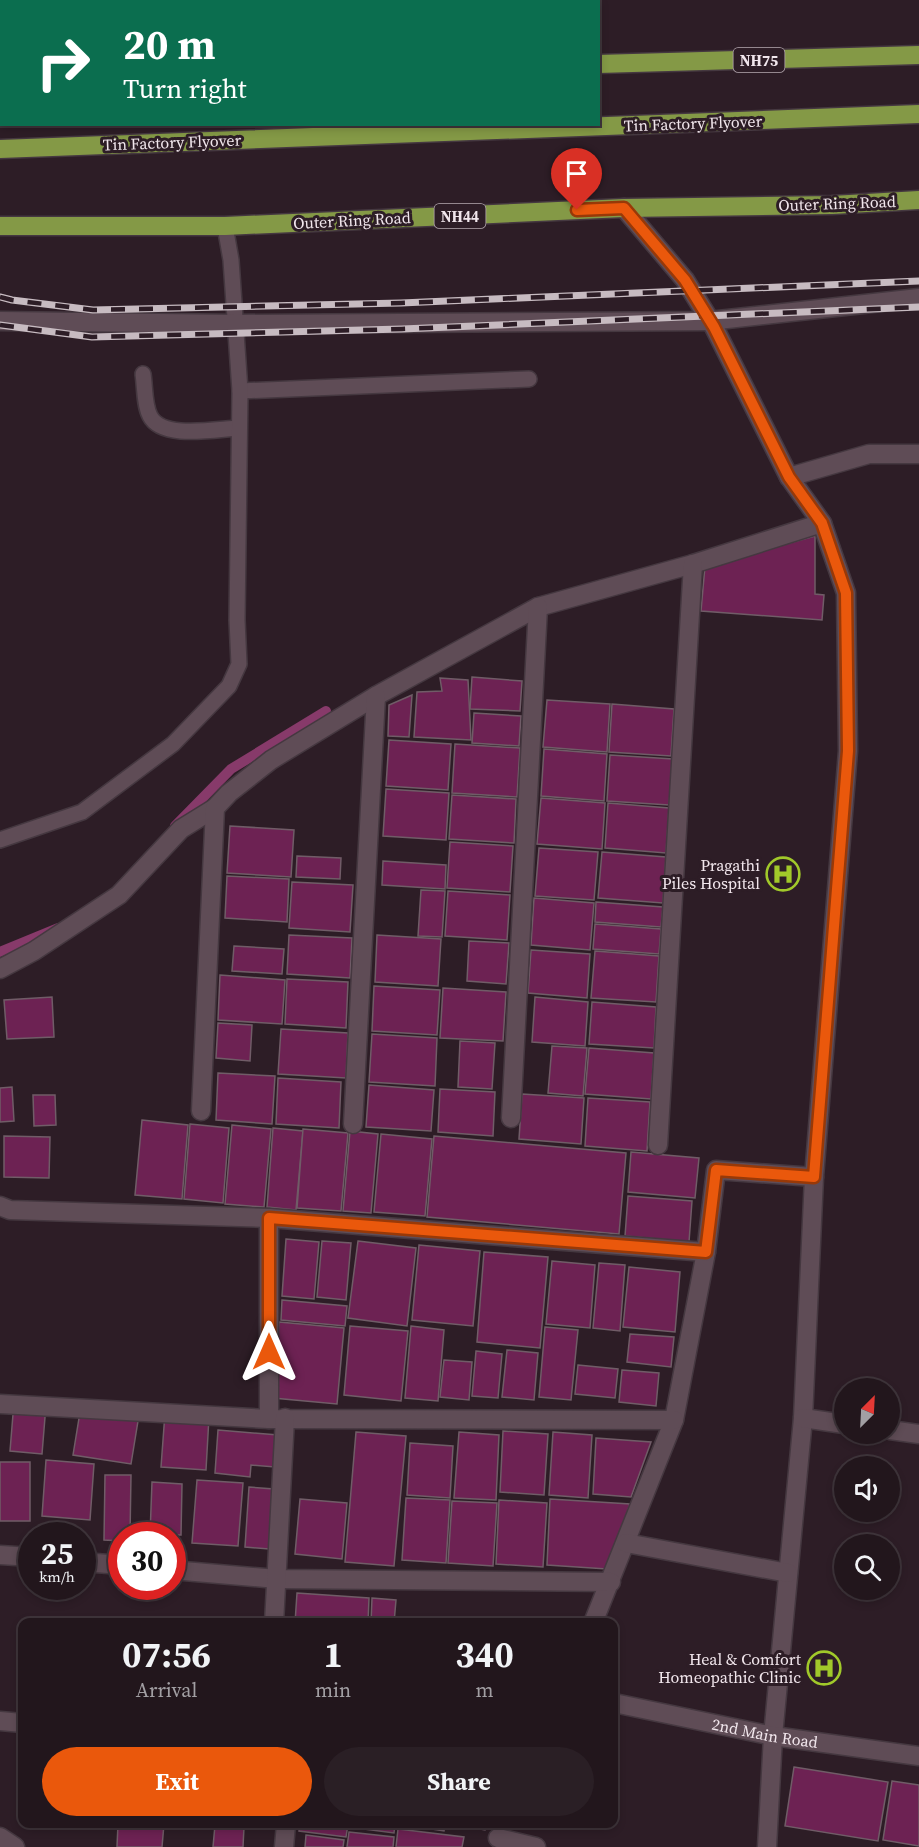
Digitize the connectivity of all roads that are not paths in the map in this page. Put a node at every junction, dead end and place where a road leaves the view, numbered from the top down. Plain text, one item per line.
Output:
1 (919, 56) edge
2 (600, 64) edge
3 (919, 114) edge
4 (0, 149) edge
5 (919, 200) edge
6 (624, 208) junction
7 (0, 226) edge
8 (225, 226) junction
9 (919, 298) edge
10 (0, 321) edge
11 (710, 321) junction
12 (236, 324) junction
13 (143, 374) dead end
14 (529, 379) dead end
15 (240, 391) junction
16 (239, 428) junction
17 (919, 454) edge
18 (789, 477) junction
19 (822, 523) junction
20 (693, 564) junction
21 (538, 608) junction
22 (376, 696) junction
23 (215, 808) junction
24 (0, 840) edge
25 (0, 969) edge
26 (201, 1111) dead end
27 (511, 1118) dead end
28 (353, 1124) dead end
29 (658, 1145) dead end
30 (814, 1177) junction
31 (0, 1206) edge
32 (269, 1218) junction
33 (706, 1252) junction
34 (0, 1404) edge
35 (277, 1418) junction
36 (803, 1418) junction
37 (674, 1420) junction
38 (834, 1423) edge
39 (900, 1431) edge
40 (919, 1434) edge
41 (626, 1544) junction
42 (0, 1555) edge
43 (18, 1556) edge
44 (186, 1571) edge
45 (788, 1573) junction
46 (277, 1579) junction
47 (611, 1582) junction
48 (274, 1618) edge
49 (595, 1618) edge
50 (618, 1704) edge
51 (0, 1721) edge
52 (18, 1723) edge
53 (773, 1736) junction
54 (919, 1756) edge
55 (286, 1828) edge
56 (498, 1836) edge
57 (0, 1837) edge
58 (15, 1847) edge
59 (284, 1847) edge
60 (536, 1847) edge
61 (766, 1847) edge

1 - 2 highway, NH75
3 - 4 highway, Tin Factory Flyover
5 - 6 highway, Outer Ring Road / NH44
6 - 8 highway, Outer Ring Road / NH44
6 - 11 street
7 - 8 highway, Outer Ring Road / NH44
8 - 12 lane
9 - 11 street
10 - 12 street
11 - 12 street
11 - 18 street
12 - 15 lane
13 - 16 lane
14 - 15 lane
15 - 16 lane
16 - 24 lane
17 - 18 street
18 - 19 street
19 - 20 street
19 - 30 street
20 - 21 street
20 - 29 street
21 - 22 street
21 - 27 street
22 - 23 street
22 - 28 street
23 - 25 street
23 - 26 street
30 - 33 street
30 - 36 street
31 - 32 street
32 - 33 street
32 - 35 street
33 - 37 street
34 - 35 street
35 - 37 street
35 - 46 street
36 - 38 street
36 - 45 street
37 - 41 street
39 - 40 street
41 - 45 street
41 - 47 street
42 - 43 street
44 - 46 street
45 - 53 street
46 - 47 street
46 - 48 street
47 - 49 street
50 - 53 street, 2nd Main Road
51 - 52 street
53 - 54 street, 2nd Main Road
53 - 61 street
55 - 59 street
56 - 60 street
57 - 58 street

